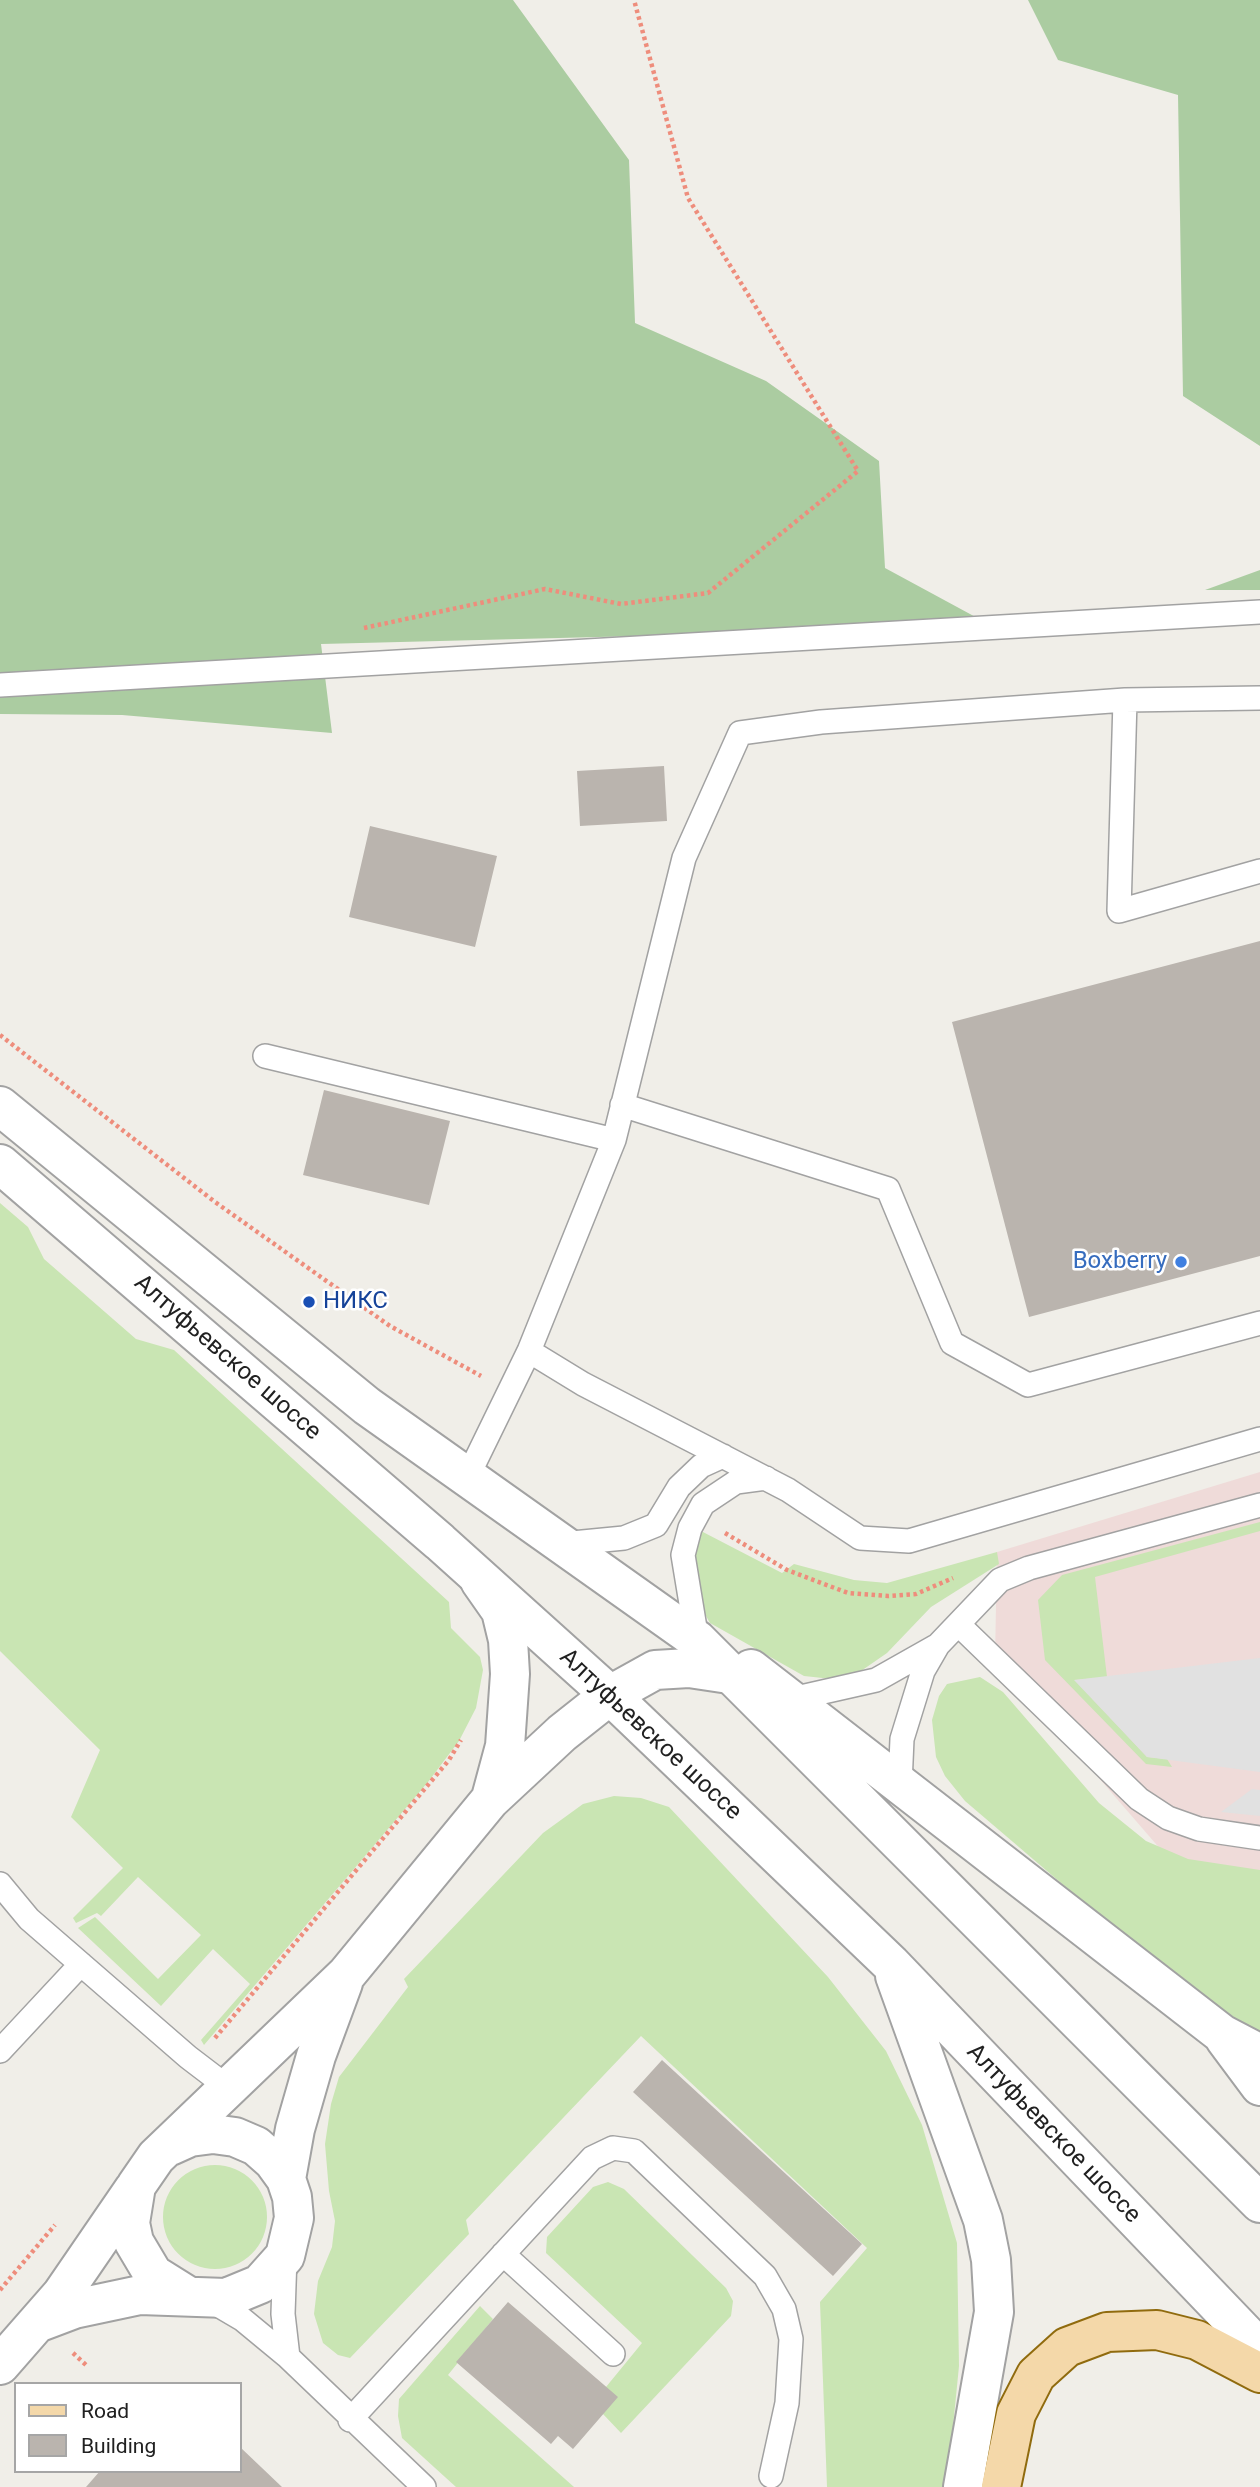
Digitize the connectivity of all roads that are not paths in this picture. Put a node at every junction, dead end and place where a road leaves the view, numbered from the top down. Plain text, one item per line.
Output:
1 (1260, 612) edge
2 (0, 685) edge
3 (1260, 698) edge
4 (1125, 700) junction
5 (1260, 871) edge
6 (265, 1056) dead end
7 (622, 1105) junction
8 (0, 1106) edge
9 (614, 1140) junction
10 (0, 1164) edge
11 (1260, 1323) edge
12 (529, 1351) junction
13 (1260, 1439) edge
14 (723, 1456) junction
15 (467, 1478) junction
16 (766, 1478) junction
17 (1260, 1505) edge
18 (562, 1544) junction
19 (474, 1573) junction
20 (959, 1625) junction
21 (697, 1640) junction
22 (938, 1645) junction
23 (729, 1674) junction
24 (610, 1695) junction
25 (792, 1699) junction
26 (900, 1784) junction
27 (490, 1800) junction
28 (1260, 1838) edge
29 (0, 1884) edge
30 (81, 1964) junction
31 (891, 1965) junction
32 (346, 1975) junction
33 (1222, 2034) junction
34 (0, 2051) edge
35 (1260, 2054) edge
36 (226, 2086) junction
37 (1260, 2086) edge
38 (170, 2146) junction
39 (286, 2179) junction
40 (136, 2186) junction
41 (1260, 2203) edge
42 (503, 2254) junction
43 (285, 2256) junction
44 (196, 2296) junction
45 (37, 2323) junction
46 (1260, 2349) edge
47 (613, 2354) dead end
48 (288, 2357) junction
49 (0, 2365) edge
50 (1260, 2373) edge
51 (350, 2420) junction
52 (771, 2476) dead end
53 (424, 2487) edge
54 (963, 2487) edge
55 (1001, 2487) edge

1 - 2 lane
3 - 4 lane
4 - 5 lane
4 - 7 lane
6 - 9 lane
7 - 9 lane
7 - 11 lane
8 - 15 street, Алтуфьевское шоссе
9 - 12 lane
10 - 19 street, Алтуфьевское шоссе
12 - 14 lane
12 - 15 lane
13 - 16 lane
14 - 16 lane
14 - 18 lane
15 - 18 street, Алтуфьевское шоссе
16 - 21 lane
17 - 20 lane
18 - 21 street, Алтуфьевское шоссе
19 - 24 street, Алтуфьевское шоссе
19 - 27 street
20 - 22 lane
20 - 28 lane
21 - 23 street, Алтуфьевское шоссе
21 - 25 street
22 - 25 lane
22 - 26 lane
23 - 24 street
23 - 41 street, Алтуфьевское шоссе
24 - 27 street
24 - 31 street, Алтуфьевское шоссе
25 - 26 street
26 - 33 street
27 - 32 street
29 - 30 lane
30 - 34 lane
30 - 36 lane
31 - 46 street, Алтуфьевское шоссе
31 - 54 street
32 - 36 street
32 - 39 street
33 - 35 street
33 - 37 street
36 - 38 street
38 - 39 street
38 - 40 street
39 - 43 street
40 - 44 street
40 - 45 street
42 - 47 lane
42 - 51 lane
42 - 52 lane
43 - 44 street
43 - 48 lane
44 - 45 street
44 - 48 lane
45 - 49 street
48 - 51 lane
50 - 55 main road
51 - 53 lane

